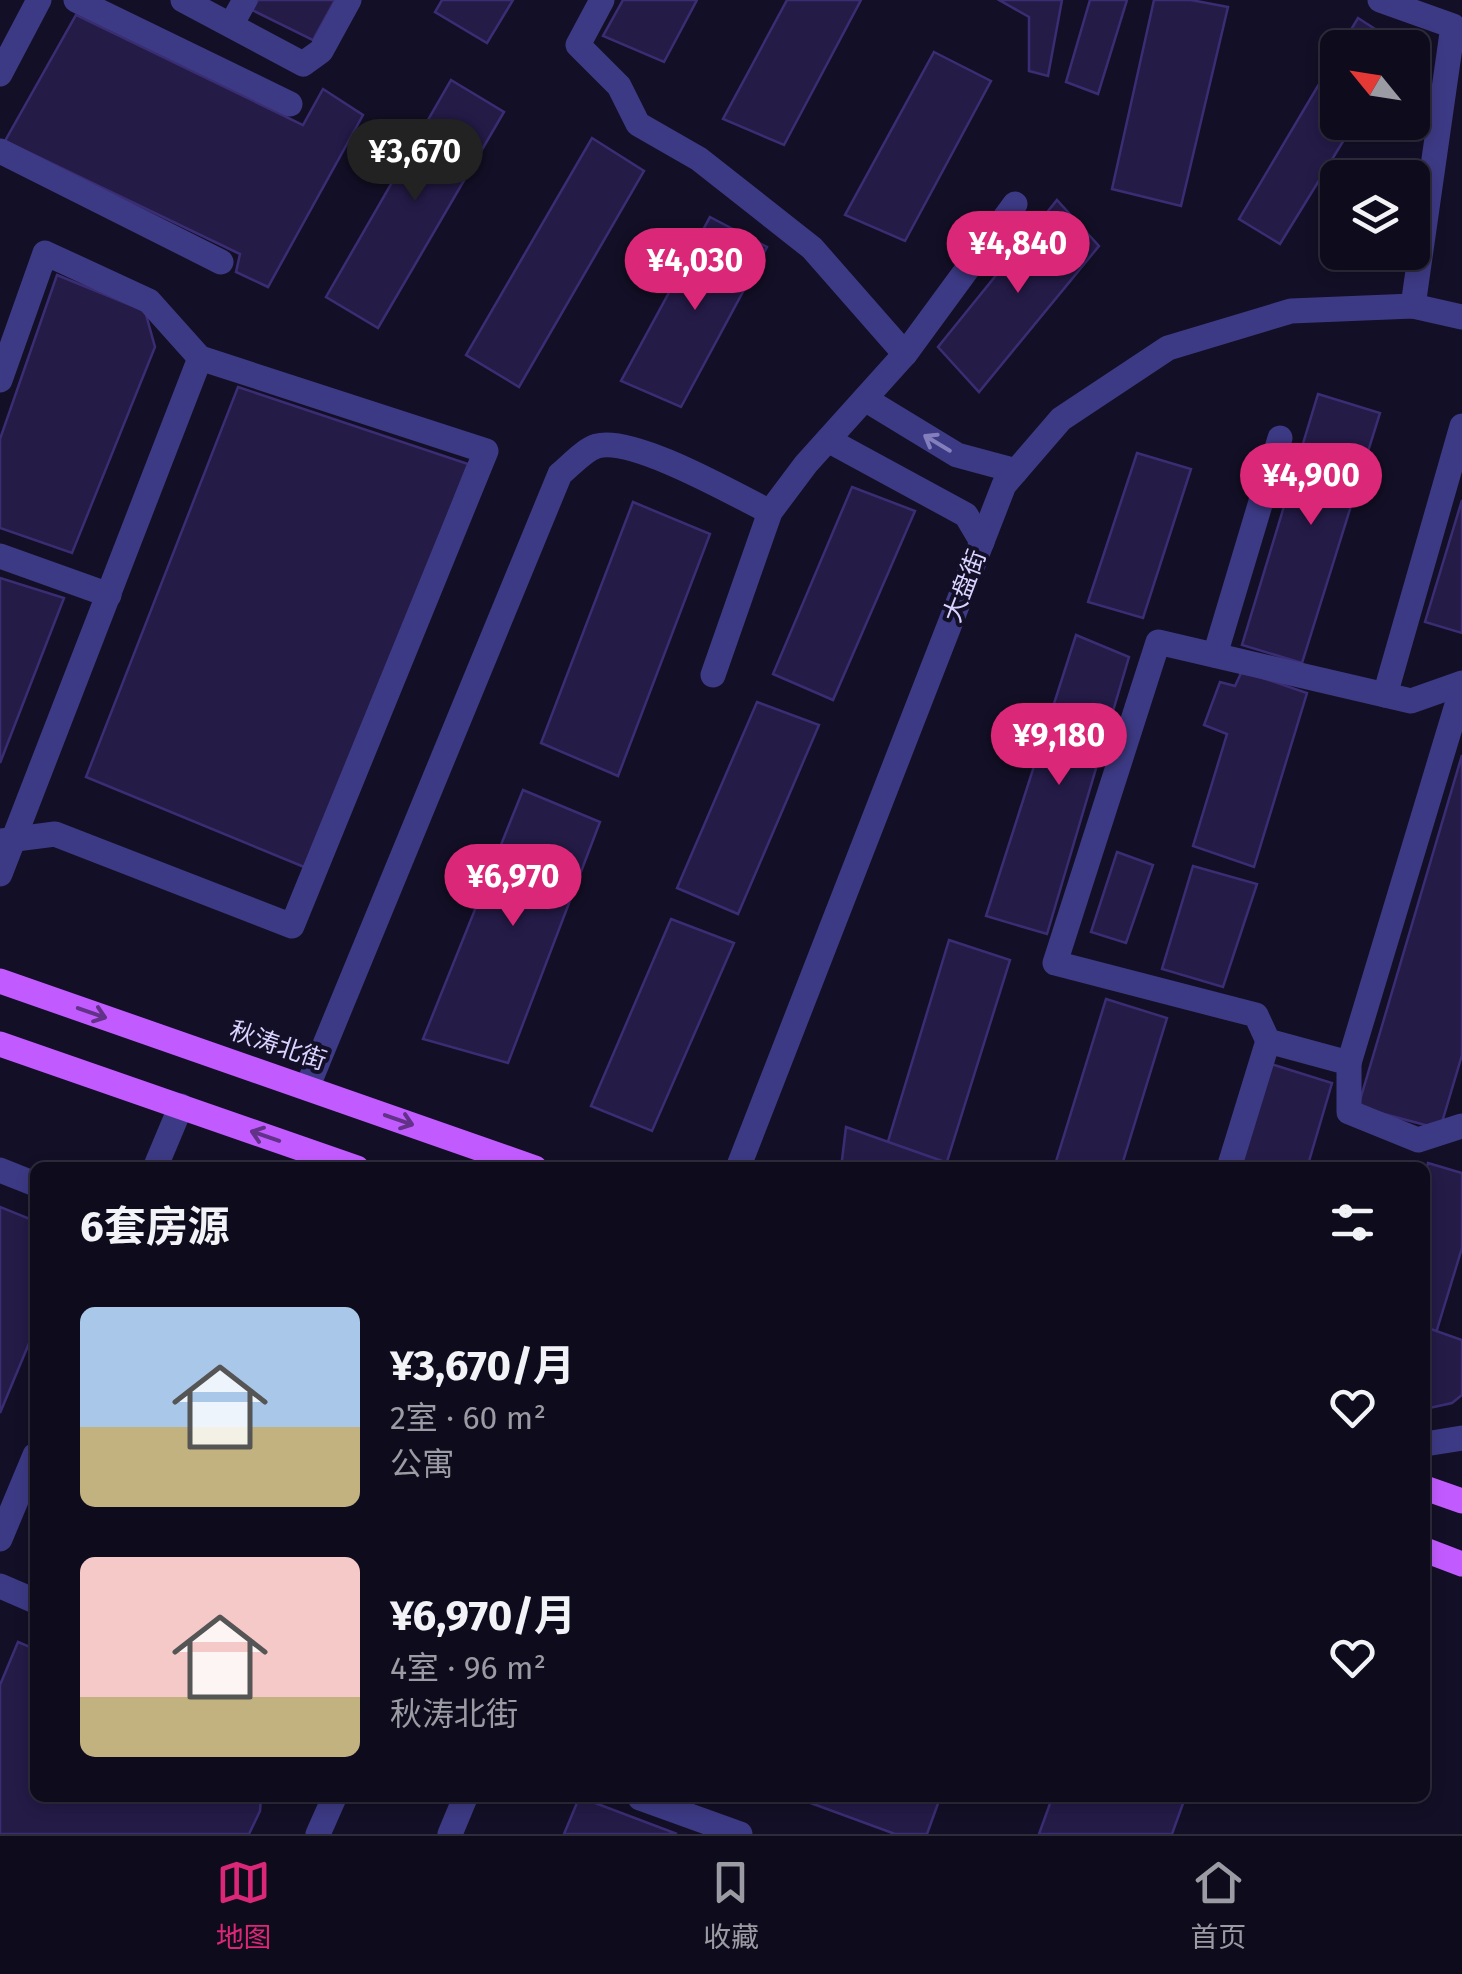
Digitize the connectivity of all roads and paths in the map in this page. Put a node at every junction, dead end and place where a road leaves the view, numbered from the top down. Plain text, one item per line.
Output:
1 (38, 0) edge
2 (76, 0) edge
3 (183, 0) edge
4 (245, 0) edge
5 (350, 0) edge
6 (602, 0) edge
7 (1380, 0) edge
8 (231, 25) junction
9 (0, 74) edge
10 (290, 104) dead end
11 (0, 151) edge
12 (1015, 204) dead end
13 (221, 262) dead end
14 (1413, 306) junction
15 (1462, 316) edge
16 (905, 354) junction
17 (200, 358) junction
18 (0, 380) edge
19 (865, 399) junction
20 (1462, 426) edge
21 (1280, 438) dead end
22 (828, 440) junction
23 (1016, 472) junction
24 (770, 512) junction
25 (982, 542) junction
26 (0, 556) edge
27 (108, 595) junction
28 (1215, 655) junction
29 (712, 675) dead end
30 (1462, 686) edge
31 (1385, 695) junction
32 (7, 840) edge
33 (0, 874) edge
34 (0, 980) edge
35 (1268, 1042) junction
36 (0, 1044) edge
37 (1349, 1063) junction
38 (307, 1088) junction
39 (181, 1106) junction
40 (1462, 1126) edge
41 (158, 1162) edge
42 (340, 1162) edge
43 (519, 1162) edge
44 (740, 1162) edge
45 (1232, 1162) edge
46 (0, 1170) edge
47 (30, 1182) edge
48 (1462, 1438) edge
49 (1430, 1443) edge
50 (30, 1467) edge
51 (1430, 1490) edge
52 (1462, 1501) edge
53 (0, 1539) edge
54 (1430, 1552) edge
55 (1462, 1564) edge
56 (0, 1586) edge
57 (30, 1599) edge
58 (332, 1802) edge
59 (463, 1802) edge
60 (651, 1802) edge
61 (318, 1834) edge
62 (450, 1834) edge
63 (740, 1834) edge

1 - 9 street
2 - 10 street
3 - 8 street
4 - 8 street
5 - 8 street
6 - 16 street
7 - 14 street
11 - 13 street
12 - 16 street
14 - 15 street, 大盘街
14 - 23 street, 大盘街
16 - 19 street
17 - 18 street
17 - 27 street
17 - 32 street
19 - 22 street
23 -> 19 street
20 - 31 street
21 - 28 street
22 - 24 street
22 - 25 street
23 - 25 street, 大盘街
24 - 29 street
24 - 38 street
25 - 44 street, 大盘街
26 - 27 street
27 - 32 street
28 - 31 street
28 - 35 street
30 - 31 street
30 - 37 street
32 - 33 street
34 -> 38 main road, 秋涛北街
35 - 37 street
35 - 45 street
36 - 39 main road
37 - 40 street
38 -> 43 main road, 秋涛北街
39 - 41 street
42 -> 39 main road
46 - 47 street
48 - 49 street
50 - 53 street
51 - 52 main road
54 - 55 main road
56 - 57 street
58 - 61 street
59 - 62 street
60 - 63 street

